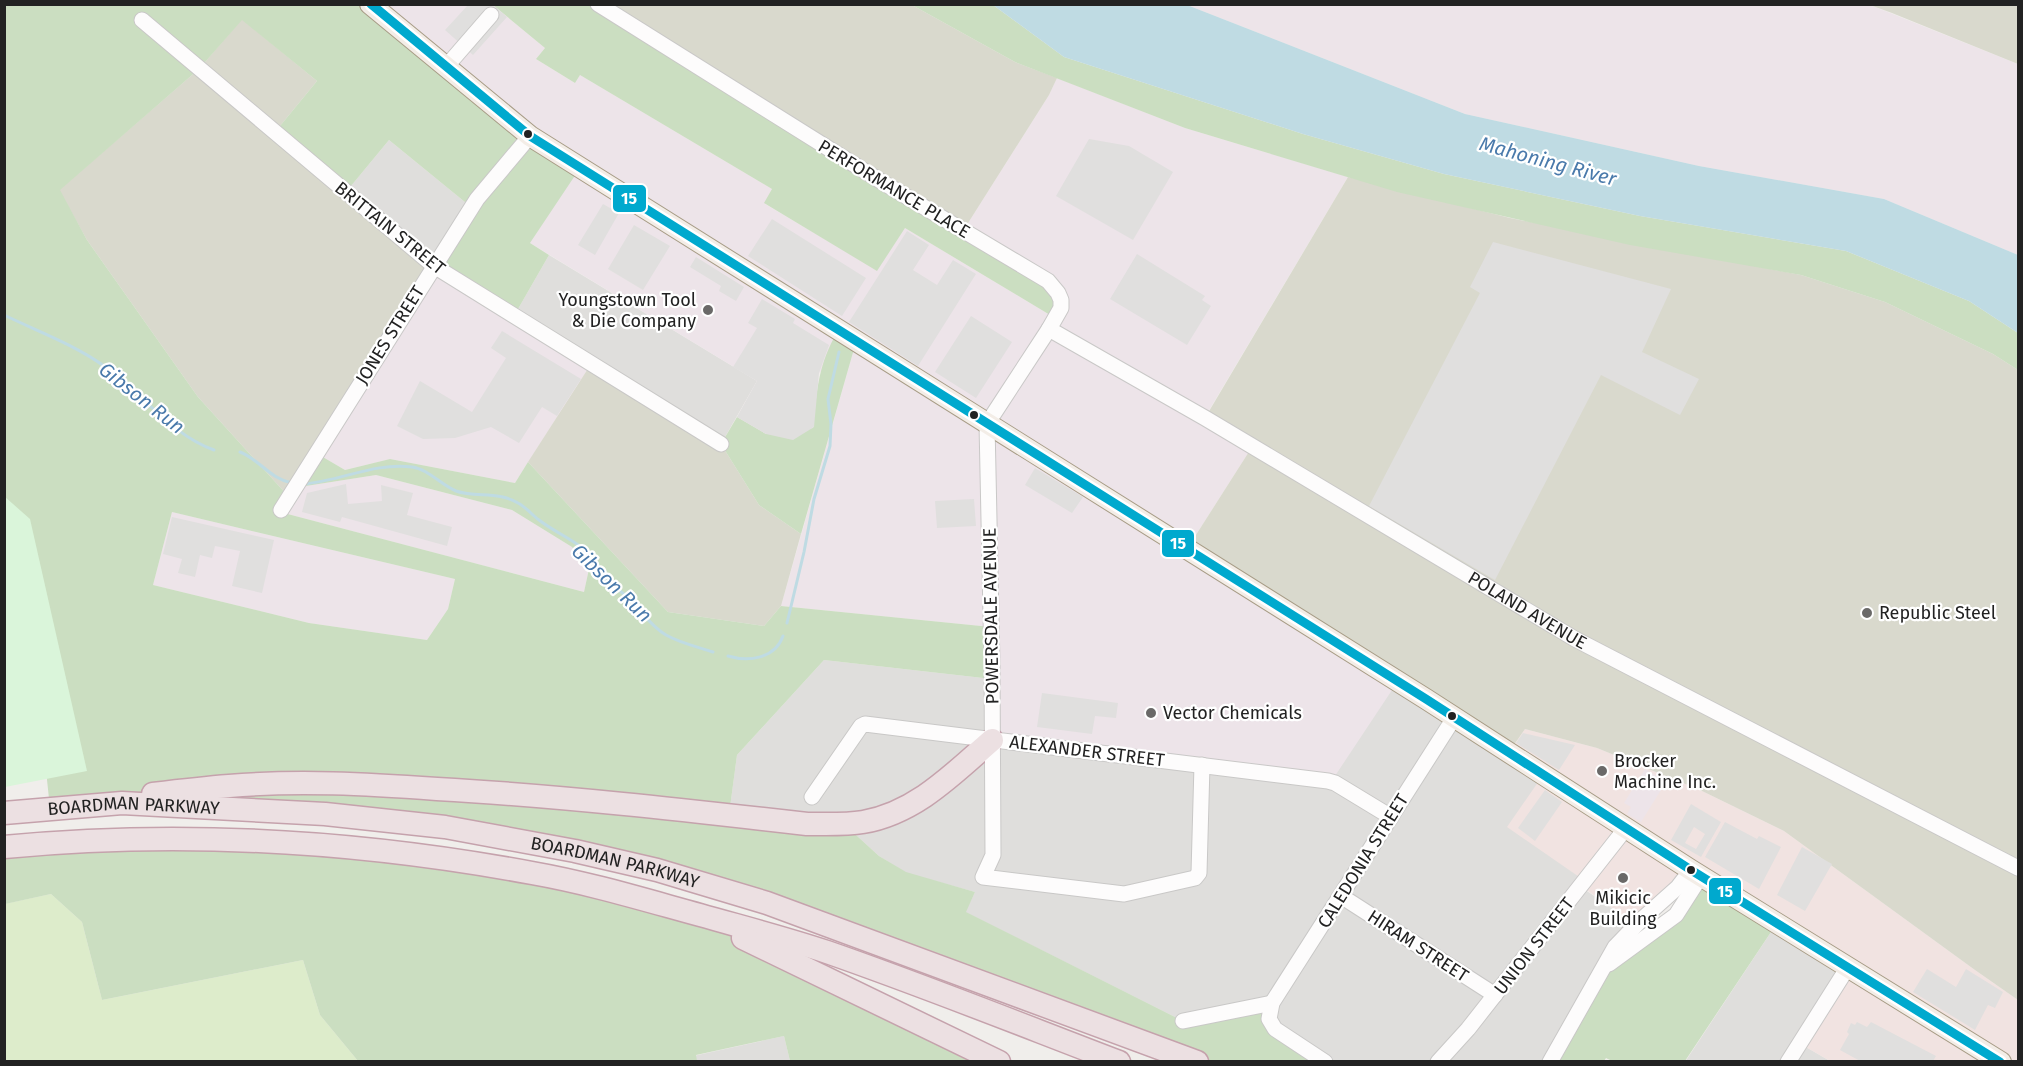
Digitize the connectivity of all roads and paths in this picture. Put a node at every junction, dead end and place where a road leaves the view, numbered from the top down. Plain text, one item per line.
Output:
1 (370, 4) edge
2 (598, 4) edge
3 (491, 15) dead end
4 (142, 20) dead end
5 (445, 68) junction
6 (530, 136) junction
7 (434, 266) junction
8 (1049, 329) junction
9 (987, 424) junction
10 (721, 444) dead end
11 (280, 510) dead end
12 (1454, 718) junction
13 (992, 740) junction
14 (1202, 765) junction
15 (812, 797) dead end
16 (37, 809) junction
17 (4, 813) edge
18 (1391, 817) junction
19 (1626, 828) junction
20 (4, 847) edge
21 (2019, 868) edge
22 (1696, 873) junction
23 (1341, 896) junction
24 (661, 904) junction
25 (1848, 966) junction
26 (1602, 969) junction
27 (1495, 995) junction
28 (1272, 1003) junction
29 (1183, 1021) dead end
30 (1993, 1060) edge
31 (999, 1062) edge
32 (1119, 1062) edge
33 (1197, 1062) edge
34 (1325, 1062) edge
35 (1438, 1062) edge
36 (1550, 1062) edge
37 (1788, 1062) edge

1 - 5 main road
2 - 8 street, PERFORMANCE PLACE
3 - 5 street
4 - 7 street, BRITTAIN STREET
5 - 6 main road
6 - 7 street, JONES STREET
6 - 9 main road
7 - 10 street, BRITTAIN STREET
7 - 11 street, JONES STREET
8 - 9 street, PERFORMANCE PLACE
8 - 21 street, POLAND AVENUE
9 - 12 main road
9 - 13 street, POWERSDALE AVENUE
12 - 18 street, CALEDONIA STREET
12 - 19 main road
13 - 14 street, ALEXANDER STREET
13 - 14 street, POWERSDALE AVENUE
13 - 15 street, ALEXANDER STREET
13 - 16 highway
14 - 18 street, ALEXANDER STREET
16 - 17 highway, BOARDMAN PARKWAY
16 - 33 highway, BOARDMAN PARKWAY
18 - 23 street, CALEDONIA STREET
19 - 22 main road
19 - 27 street, UNION STREET
20 - 24 highway, BOARDMAN PARKWAY
22 - 25 main road
22 - 26 street
22 - 26 street
23 - 27 street, HIRAM STREET
23 - 28 street, CALEDONIA STREET
24 - 31 highway
24 - 32 highway, BOARDMAN PARKWAY
25 - 30 main road
25 - 37 street
26 - 36 street
27 - 35 street, UNION STREET
28 - 29 street
28 - 34 street

